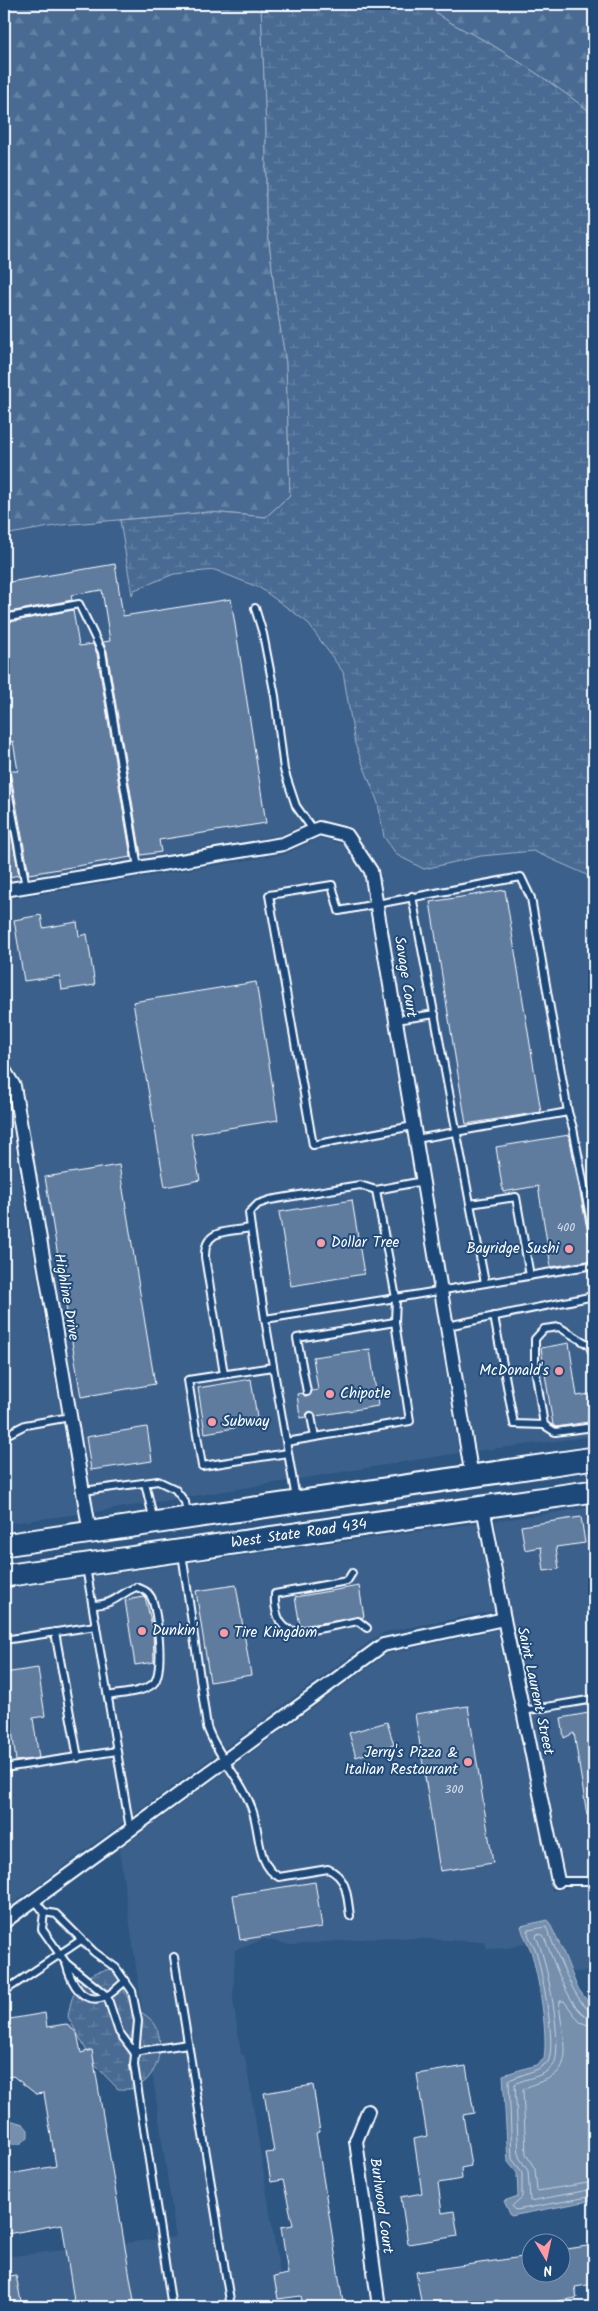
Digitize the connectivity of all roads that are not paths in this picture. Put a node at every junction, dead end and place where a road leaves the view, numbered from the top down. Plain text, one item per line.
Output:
1 (255, 608) dead end
2 (4, 618) edge
3 (4, 769) edge
4 (313, 830) junction
5 (138, 868) junction
6 (26, 887) junction
7 (4, 890) edge
8 (412, 896) junction
9 (376, 904) junction
10 (434, 1014) junction
11 (396, 1020) junction
12 (4, 1070) edge
13 (568, 1112) junction
14 (413, 1126) junction
15 (457, 1132) junction
16 (416, 1140) junction
17 (423, 1181) junction
18 (376, 1190) junction
19 (470, 1204) junction
20 (250, 1228) junction
21 (594, 1238) edge
22 (594, 1265) edge
23 (530, 1276) junction
24 (485, 1283) junction
25 (441, 1290) junction
26 (594, 1296) edge
27 (396, 1298) junction
28 (494, 1316) junction
29 (265, 1319) junction
30 (394, 1322) junction
31 (447, 1326) junction
32 (594, 1356) edge
33 (274, 1367) junction
34 (224, 1374) junction
35 (307, 1392) dead end
36 (311, 1416) dead end
37 (70, 1417) junction
38 (544, 1425) junction
39 (594, 1427) edge
40 (4, 1436) edge
41 (315, 1437) junction
42 (286, 1442) junction
43 (288, 1452) junction
44 (594, 1458) edge
45 (523, 1470) junction
46 (472, 1478) junction
47 (145, 1483) junction
48 (83, 1491) junction
49 (594, 1491) edge
50 (297, 1502) junction
51 (483, 1508) junction
52 (436, 1514) junction
53 (188, 1518) junction
54 (154, 1523) junction
55 (90, 1532) junction
56 (4, 1545) edge
57 (182, 1551) junction
58 (86, 1564) junction
59 (352, 1573) dead end
60 (4, 1576) edge
61 (93, 1605) junction
62 (504, 1619) junction
63 (96, 1626) junction
64 (367, 1628) dead end
65 (55, 1632) junction
66 (4, 1640) edge
67 (108, 1696) junction
68 (594, 1699) edge
69 (523, 1711) junction
70 (117, 1751) junction
71 (78, 1758) junction
72 (224, 1761) junction
73 (4, 1768) edge
74 (130, 1829) junction
75 (594, 1880) edge
76 (558, 1881) joint
77 (34, 1899) junction
78 (44, 1912) junction
79 (350, 1916) dead end
80 (4, 1922) edge
81 (81, 1940) junction
82 (60, 1955) junction
83 (174, 1957) dead end
84 (66, 1963) junction
85 (126, 1981) junction
86 (9, 1988) dead end
87 (107, 1996) junction
88 (188, 2044) junction
89 (134, 2052) junction
90 (368, 2111) dead end
91 (172, 2307) edge
92 (231, 2307) edge
93 (378, 2307) edge

1 - 4 lane
2 - 5 lane
3 - 6 lane
4 - 5 street
4 - 9 street, Savage Court
5 - 6 street
6 - 7 street
8 - 9 lane
8 - 10 lane
8 - 13 lane
9 - 11 street, Savage Court
9 - 14 lane
10 - 11 lane
10 - 15 lane
11 - 14 street, Savage Court
12 - 37 street, Highline Drive
13 - 15 lane
13 - 21 lane
14 - 16 street, Savage Court
15 - 16 lane
15 - 19 lane
16 - 17 street, Savage Court
17 - 18 lane
17 - 25 street, Savage Court
18 - 20 lane
18 - 27 lane
19 - 23 lane
19 - 24 lane
20 - 29 lane
20 - 34 lane
22 - 23 lane
23 - 24 lane
24 - 25 lane
25 - 27 lane
25 - 31 street, Savage Court
26 - 28 lane
27 - 29 lane
27 - 30 lane
28 - 31 lane
28 - 38 lane
29 - 33 lane
30 - 35 lane
30 - 41 lane
31 - 46 street, Savage Court
32 - 38 lane
33 - 34 lane
33 - 42 lane
34 - 43 lane
36 - 41 lane
37 - 40 lane
37 - 48 street, Highline Drive
38 - 39 lane
41 - 42 lane
42 - 43 lane
43 - 50 lane
44 - 45 main road, West State Road 434
45 - 46 main road, West State Road 434
45 - 51 main road
46 - 50 main road, West State Road 434
46 - 52 main road
47 - 48 lane
47 - 53 lane
47 - 54 lane
48 - 55 street, Highline Drive
49 - 51 main road, West State Road 434
50 - 53 main road, West State Road 434
51 - 52 main road, West State Road 434
51 - 62 street, Saint Laurent Street
52 - 57 main road, West State Road 434
53 - 54 main road, West State Road 434
54 - 55 main road, West State Road 434
55 - 56 main road, West State Road 434
57 - 58 main road, West State Road 434
57 - 72 lane
58 - 60 main road, West State Road 434
58 - 61 lane
59 - 64 lane
61 - 63 lane
61 - 67 lane
62 - 69 street, Saint Laurent Street
62 - 72 street
63 - 65 lane
63 - 67 lane
65 - 66 lane
65 - 71 lane
67 - 70 lane
68 - 69 lane
69 - 76 street, Saint Laurent Street
70 - 71 lane
70 - 74 lane
71 - 73 lane
72 - 74 street
72 - 79 lane
74 - 77 street
75 - 76 lane
77 - 78 lane
77 - 80 street
78 - 81 lane
78 - 82 lane
81 - 82 lane
81 - 85 lane
82 - 84 lane
82 - 86 lane
83 - 88 lane
84 - 87 lane
84 - 87 lane
85 - 87 lane
85 - 89 lane
87 - 89 lane
88 - 89 lane
88 - 92 lane
89 - 91 lane
90 - 93 street, Burlwood Court

